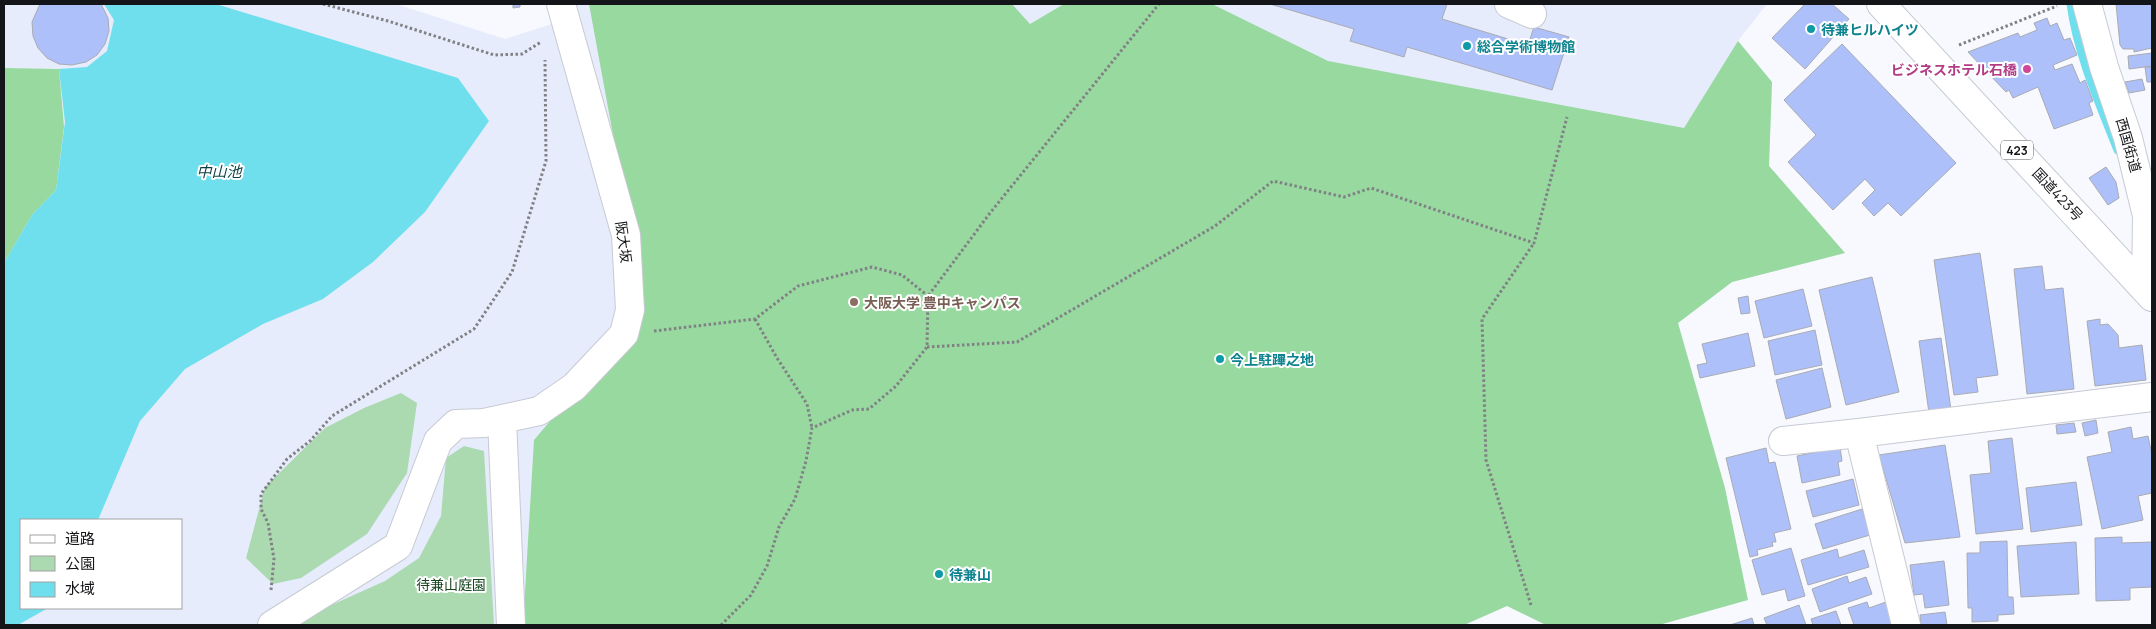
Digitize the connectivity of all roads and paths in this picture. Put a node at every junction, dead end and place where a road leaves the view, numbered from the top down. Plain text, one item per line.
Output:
1 (323, 4) edge
2 (1159, 4) edge
3 (1881, 4) edge
4 (2062, 4) edge
5 (2087, 4) edge
6 (560, 20) edge
7 (1956, 47) dead end
8 (1567, 117) dead end
9 (1534, 243) junction
10 (2149, 293) edge
11 (928, 296) junction
12 (756, 319) junction
13 (624, 334) junction
14 (927, 347) junction
15 (2152, 397) edge
16 (502, 420) junction
17 (812, 428) junction
18 (1859, 433) junction
19 (1783, 441) dead end
20 (270, 597) dead end
21 (1531, 605) dead end
22 (272, 625) edge
23 (511, 625) edge
24 (721, 625) edge
25 (1906, 625) edge

1 - 6 path
2 - 11 path
3 - 10 main road, 国道423号 / 423
4 - 7 path
5 - 10 main road, 西国街道
6 - 13 main road, 阪大坂
6 - 20 path
8 - 9 path
9 - 14 path
9 - 21 path
11 - 12 path
11 - 14 path
12 - 13 path
12 - 17 path
13 - 16 main road, 阪大坂
14 - 17 path
15 - 18 main road
16 - 22 main road, 阪大坂
16 - 23 main road
17 - 24 path
18 - 19 main road
18 - 25 main road

